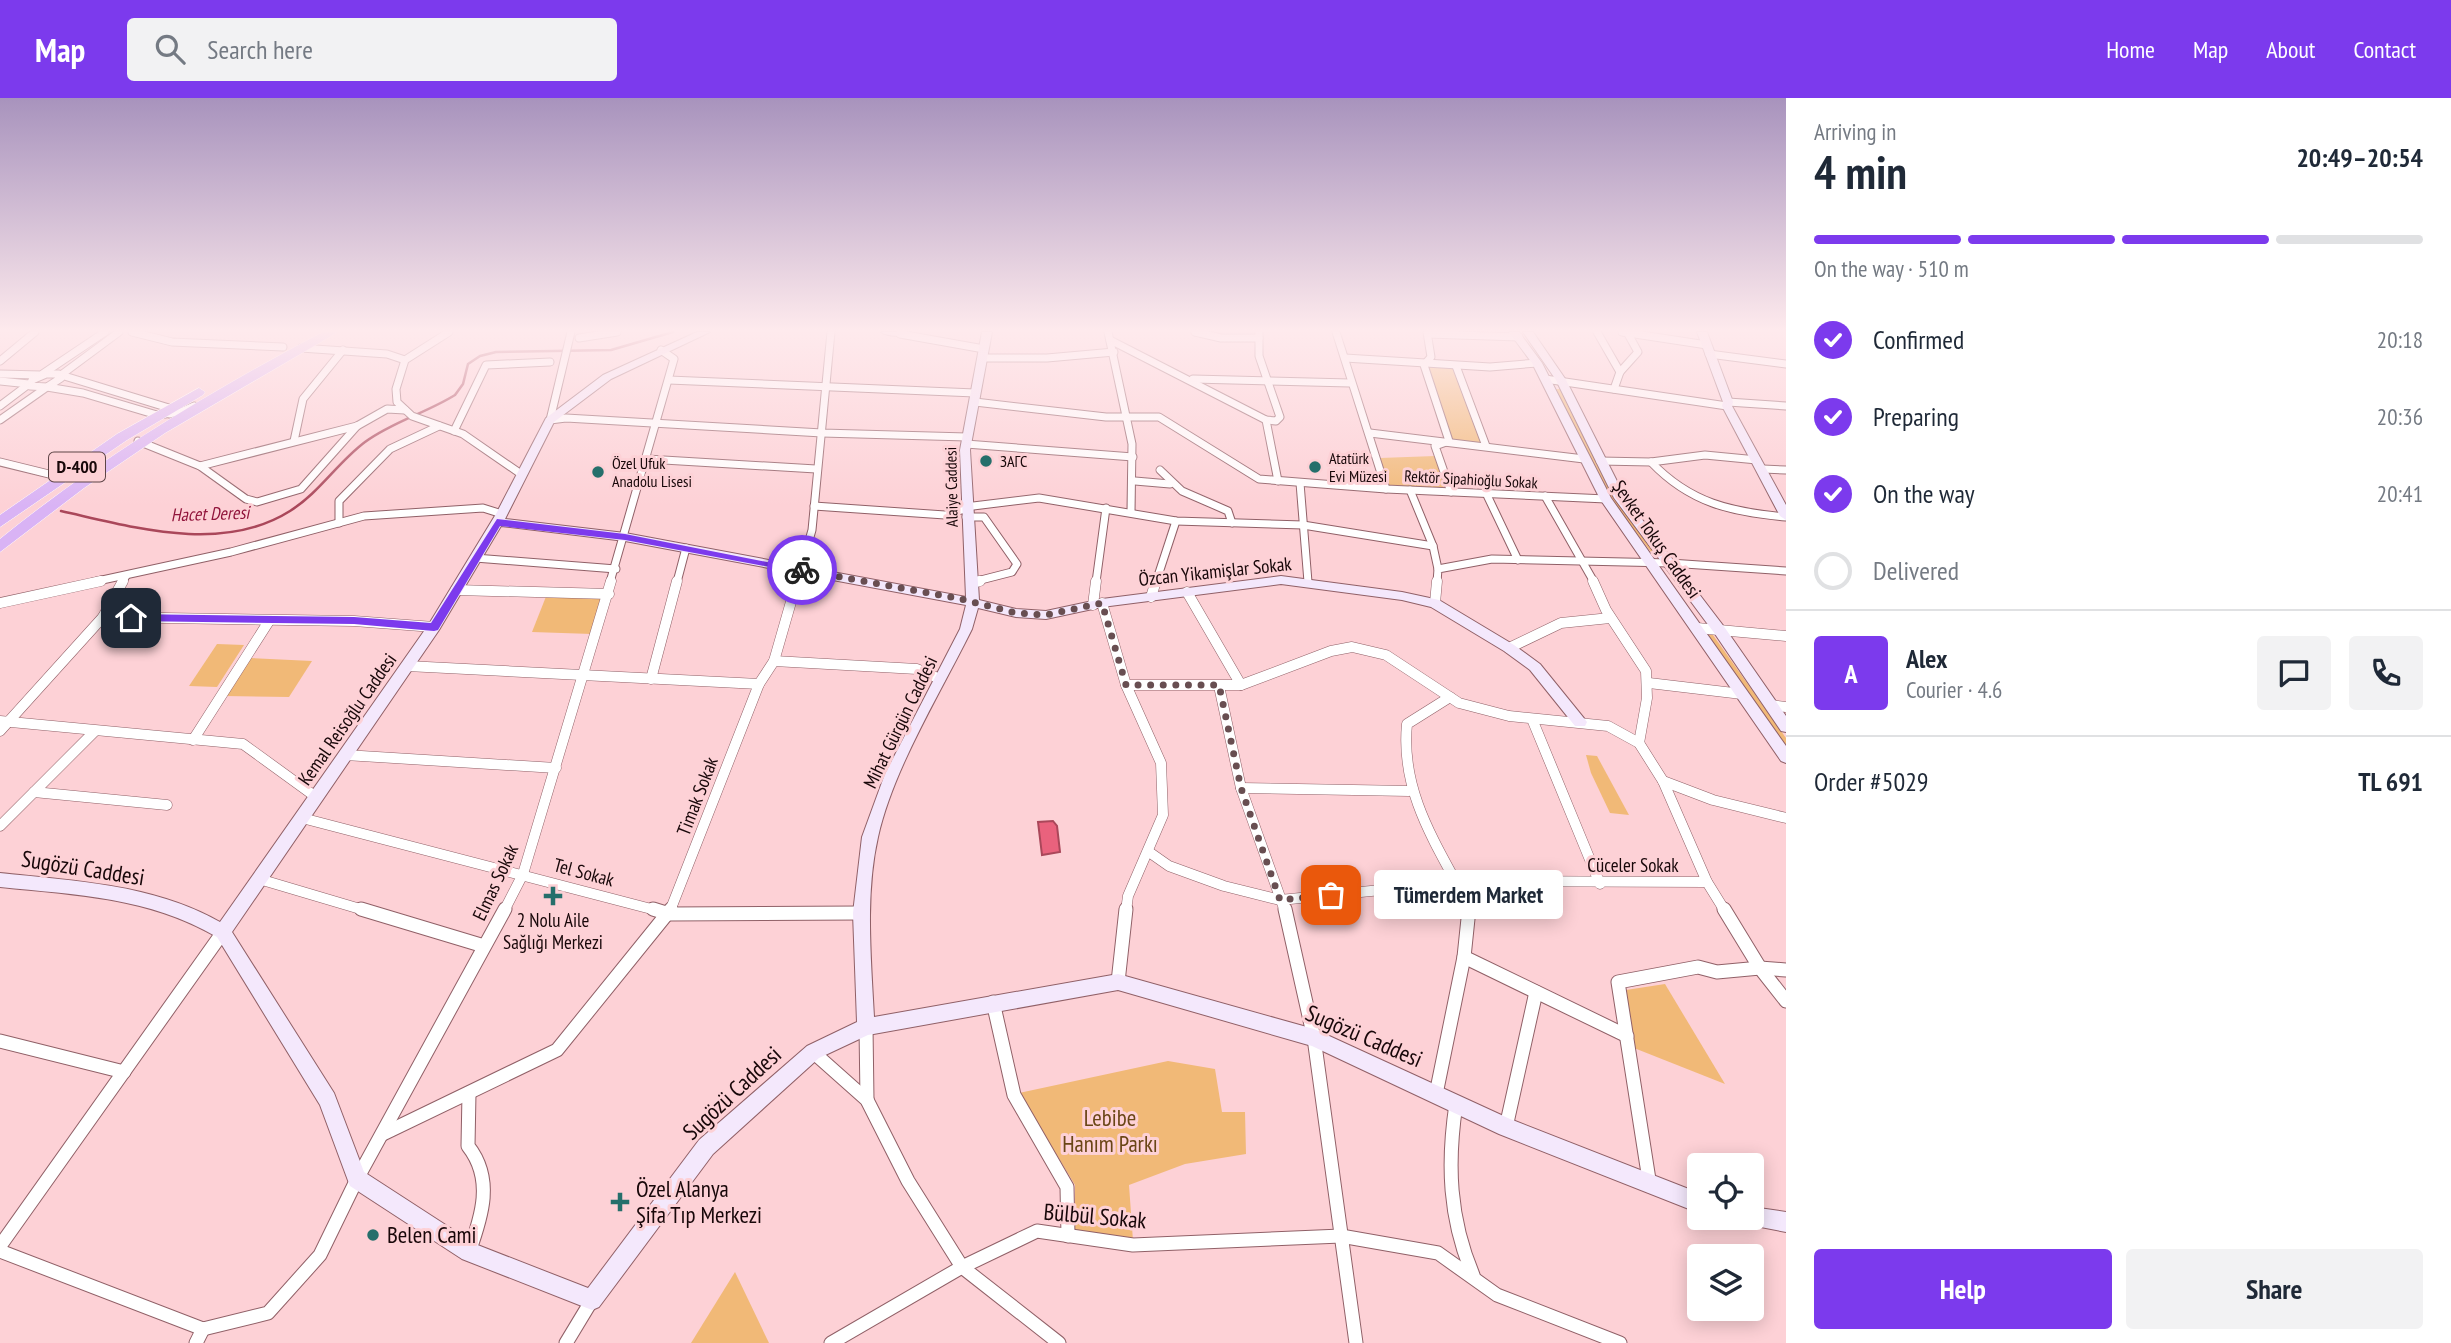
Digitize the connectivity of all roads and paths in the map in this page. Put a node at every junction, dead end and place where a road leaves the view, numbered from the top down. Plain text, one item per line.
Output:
1 (21, 390) edge
2 (43, 390) edge
3 (66, 390) edge
4 (102, 390) edge
5 (205, 390) edge
6 (226, 390) edge
7 (310, 390) edge
8 (396, 390) edge
9 (474, 390) edge
10 (557, 390) edge
11 (589, 390) edge
12 (666, 390) edge
13 (826, 390) edge
14 (882, 390) edge
15 (976, 390) edge
16 (1122, 390) edge
17 (1210, 390) edge
18 (1270, 390) edge
19 (1353, 390) edge
20 (1432, 390) edge
21 (1465, 390) edge
22 (1550, 390) edge
23 (1566, 390) edge
24 (1622, 390) edge
25 (1723, 390) edge
26 (555, 397) junction
27 (975, 397) junction
28 (203, 403) junction
29 (570, 404) junction
30 (1728, 404) junction
31 (0, 406) edge
32 (1786, 406) edge
33 (165, 412) junction
34 (409, 413) junction
35 (1128, 417) junction
36 (1266, 419) junction
37 (0, 420) edge
38 (550, 420) junction
39 (658, 423) junction
40 (358, 426) junction
41 (439, 426) junction
42 (454, 430) junction
43 (154, 431) junction
44 (822, 433) junction
45 (1370, 433) junction
46 (966, 440) junction
47 (138, 441) junction
48 (294, 441) junction
49 (1449, 441) junction
50 (1486, 446) junction
51 (1133, 457) junction
52 (648, 459) junction
53 (1584, 460) junction
54 (1600, 461) junction
55 (0, 462) edge
56 (1651, 462) junction
57 (1760, 464) junction
58 (200, 466) junction
59 (816, 469) junction
60 (1160, 470) dead end
61 (1786, 470) edge
62 (521, 474) junction
63 (61, 477) junction
64 (1135, 481) junction
65 (1278, 481) junction
66 (1300, 483) junction
67 (1170, 484) junction
68 (1387, 489) junction
69 (1410, 490) junction
70 (1451, 492) junction
71 (1486, 493) junction
72 (1545, 496) junction
73 (1606, 499) junction
74 (814, 506) junction
75 (1106, 508) junction
76 (966, 511) junction
77 (1131, 512) junction
78 (1786, 516) edge
79 (499, 518) junction
80 (1176, 521) junction
81 (0, 522) edge
82 (339, 523) junction
83 (1232, 523) junction
84 (1303, 524) junction
85 (625, 537) junction
86 (1433, 545) junction
87 (0, 547) edge
88 (685, 548) junction
89 (475, 558) junction
90 (1518, 560) junction
91 (1580, 560) junction
92 (1670, 563) junction
93 (1653, 564) junction
94 (616, 569) junction
95 (1438, 569) junction
96 (803, 570) junction
97 (1786, 571) edge
98 (126, 576) junction
99 (1308, 582) junction
100 (971, 583) junction
101 (456, 590) junction
102 (1186, 592) junction
103 (608, 594) junction
104 (1151, 597) junction
105 (973, 602) junction
106 (0, 603) edge
107 (1435, 603) junction
108 (1098, 604) junction
109 (103, 617) junction
110 (1610, 618) junction
111 (269, 621) junction
112 (434, 627) junction
113 (1697, 628) junction
114 (1720, 631) junction
115 (1786, 636) edge
116 (1509, 648) junction
117 (774, 660) junction
118 (407, 666) junction
119 (581, 677) junction
120 (651, 679) junction
121 (940, 679) junction
122 (1649, 683) junction
123 (759, 684) junction
124 (1126, 685) junction
125 (1219, 685) junction
126 (1241, 685) junction
127 (1742, 694) junction
128 (1450, 697) junction
129 (1771, 705) junction
130 (1786, 707) edge
131 (1532, 719) junction
132 (1580, 722) junction
133 (2, 725) edge
134 (1786, 727) edge
135 (95, 731) junction
136 (193, 740) junction
137 (1639, 743) junction
138 (345, 755) junction
139 (1786, 757) edge
140 (556, 768) junction
141 (1664, 781) junction
142 (1241, 788) junction
143 (1409, 790) junction
144 (34, 792) junction
145 (316, 797) junction
146 (167, 805) dead end
147 (302, 818) junction
148 (1786, 818) edge
149 (0, 826) edge
150 (1149, 852) junction
151 (523, 874) junction
152 (259, 879) junction
153 (0, 880) edge
154 (1472, 881) junction
155 (1456, 882) junction
156 (1707, 882) junction
157 (1600, 884) junction
158 (1280, 900) junction
159 (862, 913) junction
160 (669, 914) junction
161 (223, 932) junction
162 (484, 946) junction
163 (1464, 957) junction
164 (1760, 968) junction
165 (1786, 970) edge
166 (1118, 982) junction
167 (1536, 992) junction
168 (1786, 1001) edge
169 (993, 1002) junction
170 (866, 1027) junction
171 (1627, 1036) junction
172 (1314, 1038) junction
173 (0, 1041) edge
174 (813, 1052) junction
175 (124, 1072) junction
176 (469, 1093) junction
177 (1436, 1094) junction
178 (867, 1100) junction
179 (1456, 1104) junction
180 (1506, 1126) junction
181 (383, 1134) junction
182 (357, 1179) junction
183 (1650, 1186) junction
184 (1687, 1199) edge
185 (1764, 1219) edge
186 (1786, 1222) edge
187 (1068, 1236) junction
188 (1341, 1236) junction
189 (0, 1248) edge
190 (469, 1252) junction
191 (962, 1267) junction
192 (1475, 1279) junction
193 (592, 1300) junction
194 (204, 1329) junction
195 (196, 1343) edge
196 (566, 1343) edge
197 (831, 1343) edge
198 (1059, 1343) edge
199 (1356, 1343) edge
200 (1620, 1343) edge

1 - 31 street
2 - 37 street
3 - 33 street
4 - 33 street
5 - 33 highway, D-400
6 - 28 highway, D-400
7 - 48 street
8 - 34 street
9 - 42 street
10 - 26 street
11 - 29 street
12 - 39 street, Elmas Sokak
13 - 44 street, Timak Sokak
14 - 27 street, Rektör Sipahioğlu Sokak
15 - 27 street, Alaiye Caddesi
16 - 35 street
17 - 36 street
18 - 36 street
19 - 45 street
20 - 49 street
21 - 50 street
22 - 53 street, Şevket Tokuş Caddesi
23 - 54 street, Şevket Tokuş Caddesi
24 - 30 street
25 - 30 street
26 - 29 street
26 - 38 street
27 - 35 street, Rektör Sipahioğlu Sokak
27 - 46 street, Alaiye Caddesi
28 - 33 street
28 - 43 highway, D-400
29 - 38 street
30 - 32 street
30 - 57 street
33 - 43 street
33 - 63 highway, D-400
34 - 40 street
34 - 41 street
35 - 51 street
35 - 65 street, Rektör Sipahioğlu Sokak
36 - 65 street
38 - 39 street
38 - 62 street, Kemal Reisoğlu Caddesi
39 - 44 street
39 - 52 street, Elmas Sokak
40 - 48 street
40 - 58 street
41 - 42 street
41 - 82 street
42 - 62 street
43 - 47 highway, D-400
44 - 46 street
44 - 59 street, Timak Sokak
45 - 49 street
45 - 68 street
46 - 51 street
46 - 76 street, Alaiye Caddesi
47 - 58 street
47 - 87 highway, D-400
48 - 58 street
49 - 50 street
49 - 70 street
50 - 53 street
51 - 64 street
52 - 59 street
52 - 85 street, Elmas Sokak
53 - 73 street, Şevket Tokuş Caddesi
54 - 56 street
54 - 92 street, Şevket Tokuş Caddesi
55 - 63 street
56 - 57 street
56 - 78 street
57 - 61 street
57 - 78 street
59 - 74 street, Timak Sokak
60 - 67 street
62 - 79 street, Kemal Reisoğlu Caddesi
63 - 81 highway, D-400
64 - 67 street
64 - 77 street
65 - 66 street, Rektör Sipahioğlu Sokak
66 - 68 street, Rektör Sipahioğlu Sokak
66 - 84 street
67 - 83 street
68 - 69 street, Rektör Sipahioğlu Sokak
69 - 70 street, Rektör Sipahioğlu Sokak
69 - 86 street
70 - 71 street, Rektör Sipahioğlu Sokak
71 - 72 street, Rektör Sipahioğlu Sokak
71 - 90 street
72 - 73 street, Rektör Sipahioğlu Sokak
72 - 91 street
73 - 93 street, Şevket Tokuş Caddesi
74 - 76 street
74 - 96 street, Timak Sokak
75 - 76 street
75 - 77 street
75 - 108 street
76 - 100 street, Alaiye Caddesi
76 - 100 street
77 - 80 street
79 - 82 street
79 - 85 street, Özcan Yikamişlar Sokak
79 - 89 street, Kemal Reisoğlu Caddesi
80 - 83 street
80 - 104 street
82 - 98 street
83 - 84 street
84 - 86 street
84 - 99 street
85 - 88 street, Özcan Yikamişlar Sokak
85 - 94 street, Elmas Sokak
86 - 95 street
88 - 96 street, Özcan Yikamişlar Sokak
88 - 120 street
89 - 94 street
89 - 101 street, Kemal Reisoğlu Caddesi
90 - 91 street
90 - 95 street
91 - 93 street
91 - 110 street
92 - 93 street
92 - 97 street
92 - 114 street, Şevket Tokuş Caddesi
93 - 113 street, Şevket Tokuş Caddesi
94 - 103 street, Elmas Sokak
95 - 107 street
96 - 105 street, Özcan Yikamişlar Sokak
96 - 117 street, Timak Sokak
98 - 106 street
98 - 109 street
99 - 102 street, Özcan Yikamişlar Sokak
99 - 107 street, Özcan Yikamişlar Sokak
100 - 105 street, Alaiye Caddesi
101 - 103 street
101 - 112 street, Kemal Reisoğlu Caddesi
102 - 104 street, Özcan Yikamişlar Sokak
102 - 126 street
103 - 119 street, Elmas Sokak
104 - 108 street, Özcan Yikamişlar Sokak
105 - 108 street, Özcan Yikamişlar Sokak
105 - 121 street, Mihat Gürgün Caddesi
107 - 116 street, Özcan Yikamişlar Sokak
108 - 124 street
109 - 111 street
109 - 133 street
110 - 116 street
110 - 122 street
111 - 112 street
111 - 136 street
112 - 118 street, Kemal Reisoğlu Caddesi
113 - 114 street
113 - 127 street, Şevket Tokuş Caddesi
114 - 115 street
114 - 129 street, Şevket Tokuş Caddesi
116 - 132 street, Özcan Yikamişlar Sokak
117 - 121 street
117 - 123 street, Timak Sokak
118 - 119 street
118 - 138 street, Kemal Reisoğlu Caddesi
119 - 120 street
119 - 140 street, Elmas Sokak
120 - 123 street
121 - 159 street, Mihat Gürgün Caddesi
122 - 127 street
122 - 137 street
123 - 160 street, Timak Sokak
124 - 125 street
124 - 150 street
125 - 126 street
125 - 142 street
126 - 128 street
127 - 139 street, Şevket Tokuş Caddesi
128 - 131 street
128 - 143 street
129 - 130 street
129 - 134 street, Şevket Tokuş Caddesi
131 - 132 street
131 - 157 street
132 - 137 street
133 - 135 street
135 - 136 street
135 - 144 street
136 - 145 street
137 - 141 street
138 - 140 street
138 - 145 street, Kemal Reisoğlu Caddesi
140 - 151 street, Elmas Sokak
141 - 148 street
141 - 156 street
142 - 143 street
142 - 158 street
143 - 155 street
144 - 146 street
144 - 149 street
145 - 147 street, Kemal Reisoğlu Caddesi
147 - 151 street, Tel Sokak
147 - 152 street, Kemal Reisoğlu Caddesi
150 - 158 street, Cüceler Sokak
150 - 166 street
151 - 160 street, Tel Sokak
151 - 162 street, Elmas Sokak
152 - 161 street, Kemal Reisoğlu Caddesi
152 - 162 street
153 - 161 street, Sugözü Caddesi
154 - 155 street, Cüceler Sokak
154 - 157 street, Cüceler Sokak
154 - 163 street
155 - 158 street, Cüceler Sokak
156 - 157 street, Cüceler Sokak
156 - 164 street
158 - 172 street
159 - 160 street, Tel Sokak
159 - 170 street, Mihat Gürgün Caddesi
160 - 176 street, Timak Sokak
161 - 175 street
161 - 182 street, Sugözü Caddesi
162 - 181 street, Elmas Sokak
163 - 167 street
163 - 177 street
164 - 165 street
164 - 168 street
164 - 171 street
166 - 169 street, Sugözü Caddesi
166 - 172 street, Sugözü Caddesi
167 - 171 street
167 - 180 street
169 - 170 street, Sugözü Caddesi
169 - 187 street
170 - 174 street, Sugözü Caddesi
170 - 178 street
171 - 183 street
172 - 177 street, Sugözü Caddesi
172 - 188 street
173 - 175 street
174 - 178 street
174 - 193 street, Sugözü Caddesi
175 - 189 street
176 - 181 street, Timak Sokak
176 - 190 street
177 - 179 street, Sugözü Caddesi
178 - 191 street
179 - 180 street, Sugözü Caddesi
179 - 192 street
180 - 183 street, Sugözü Caddesi
181 - 182 street, Elmas Sokak
182 - 190 street
182 - 194 street, Elmas Sokak
183 - 184 street, Sugözü Caddesi
185 - 186 street
187 - 188 street, Bülbül Sokak
187 - 191 street, Bülbül Sokak
188 - 192 street, Bülbül Sokak
188 - 199 street
189 - 194 street
190 - 193 street
191 - 197 street, Bülbül Sokak
191 - 198 street
192 - 200 street, Bülbül Sokak
193 - 196 street
194 - 195 street

